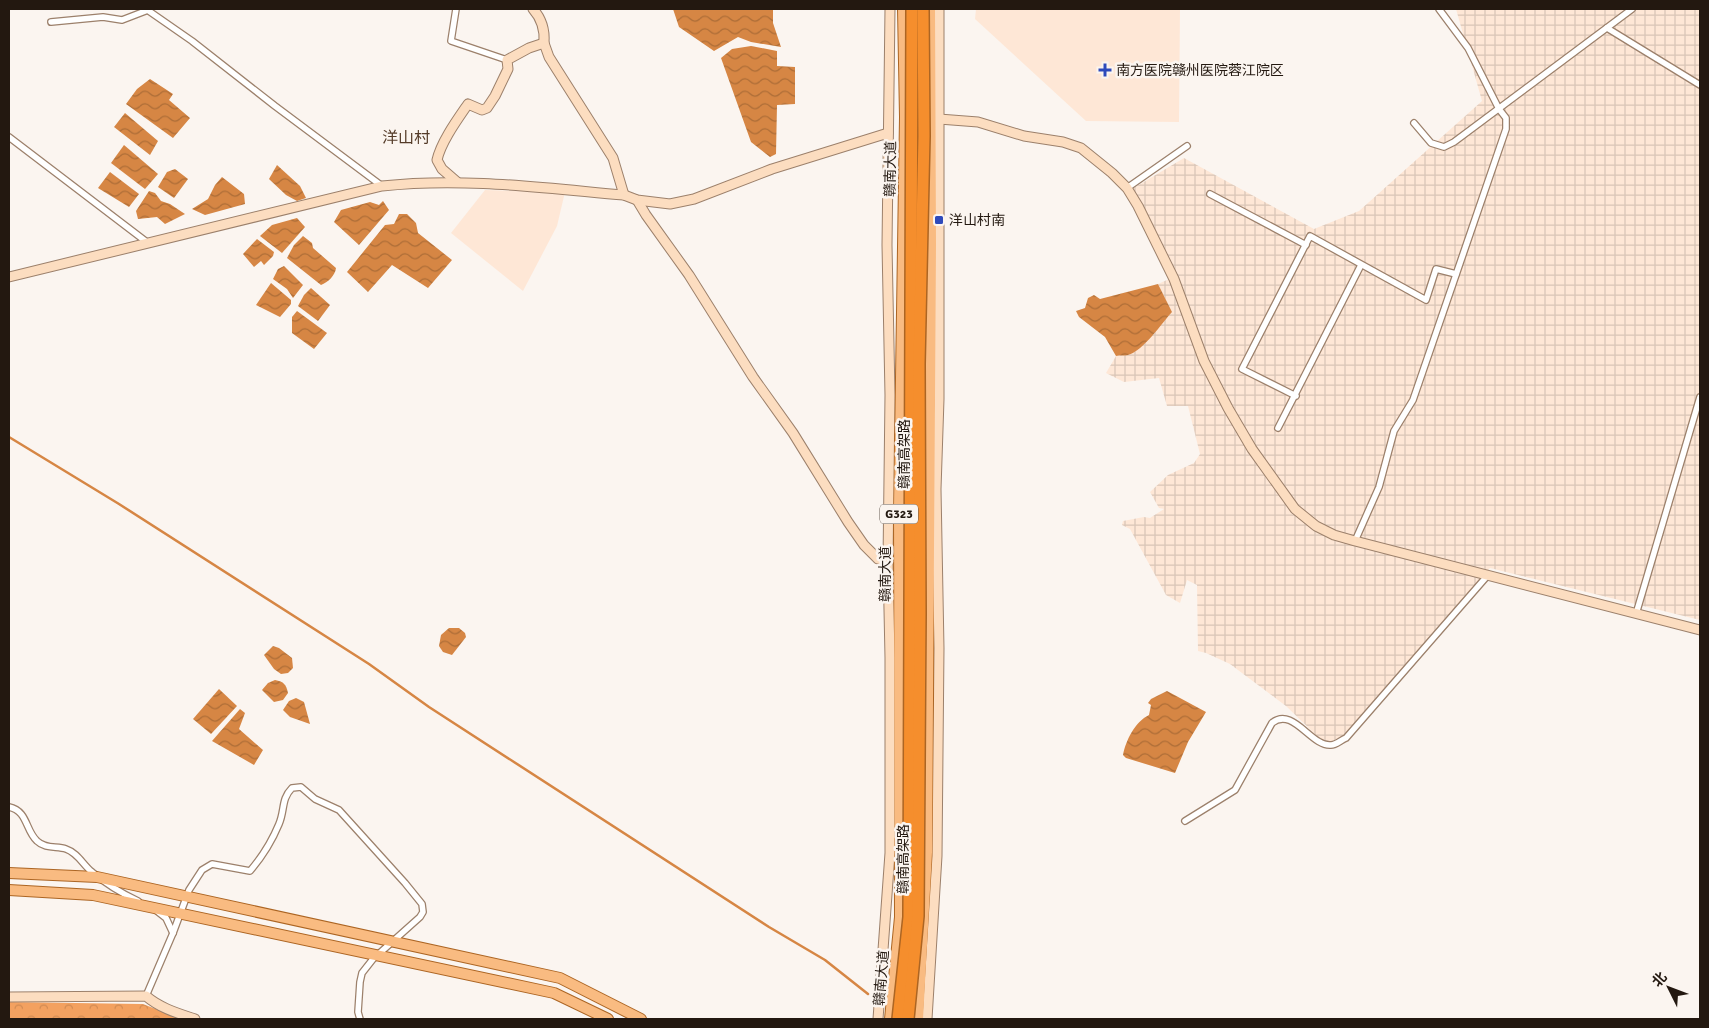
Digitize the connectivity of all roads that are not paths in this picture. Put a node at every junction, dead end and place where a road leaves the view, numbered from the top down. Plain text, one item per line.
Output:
1 (147, 9) edge
2 (456, 9) edge
3 (533, 9) edge
4 (890, 9) edge
5 (902, 9) edge
6 (912, 9) edge
7 (922, 9) edge
8 (930, 9) edge
9 (938, 9) edge
10 (1439, 9) edge
11 (1632, 9) edge
12 (51, 22) dead end
13 (1607, 28) junction
14 (544, 43) junction
15 (902, 43) junction
16 (929, 43) junction
17 (507, 60) junction
18 (1700, 85) edge
19 (1499, 109) junction
20 (905, 117) junction
21 (934, 118) junction
22 (1414, 123) dead end
23 (888, 133) junction
24 (9, 137) edge
25 (1187, 146) dead end
26 (457, 182) junction
27 (382, 186) junction
28 (1126, 188) junction
29 (1210, 194) dead end
30 (624, 195) junction
31 (637, 200) junction
32 (148, 243) junction
33 (1306, 245) junction
34 (1361, 265) junction
35 (1456, 274) junction
36 (9, 277) edge
37 (1296, 396) junction
38 (1700, 397) edge
39 (929, 425) junction
40 (901, 426) junction
41 (1278, 428) dead end
42 (929, 506) junction
43 (899, 508) junction
44 (1355, 541) junction
45 (888, 562) junction
46 (1488, 575) junction
47 (1636, 614) junction
48 (1700, 630) edge
49 (9, 808) edge
50 (1185, 821) dead end
51 (9, 873) edge
52 (100, 878) junction
53 (9, 890) edge
54 (187, 897) junction
55 (148, 906) junction
56 (181, 914) junction
57 (173, 933) junction
58 (392, 942) junction
59 (377, 955) junction
60 (146, 996) junction
61 (9, 997) edge
62 (195, 1019) edge
63 (360, 1019) edge
64 (608, 1019) edge
65 (641, 1019) edge
66 (878, 1019) edge
67 (890, 1019) edge
68 (898, 1019) edge
69 (908, 1019) edge
70 (918, 1019) edge
71 (927, 1019) edge

1 - 12 street
1 - 27 street
2 - 17 street
3 - 14 street
4 - 23 street
5 - 15 main road, 赣南大道 / G323
6 - 68 highway, 赣南高架路, bridge
7 - 69 highway, 赣南高架路, bridge
8 - 16 main road, G323
9 - 21 street
10 - 19 street
11 - 13 street
13 - 18 street
13 - 19 street
14 - 17 street
14 - 30 street
15 - 16 main road
15 - 20 main road, 赣南大道 / G323
16 - 21 main road, G323
17 - 26 street
19 - 22 street
19 - 35 street
20 - 21 main road
20 - 40 main road, 赣南大道 / G323
21 - 28 street
21 - 39 main road, G323
21 - 71 street
23 - 31 street
23 - 45 street
24 - 32 street
25 - 28 street
26 - 27 street
26 - 30 street
27 - 32 street
28 - 44 street
29 - 33 street
30 - 31 street
31 - 45 street
32 - 36 street
33 - 34 street
33 - 37 street
34 - 35 street
34 - 37 street
35 - 44 street
37 - 41 street
38 - 47 street
39 - 40 main road
39 - 42 main road, G323
40 - 43 main road, 赣南大道 / G323
42 - 43 main road
42 - 70 main road, G323
43 - 67 main road, 赣南大道 / G323
44 - 46 street
45 - 66 street
46 - 47 street
46 - 50 street
47 - 48 street
49 - 52 street
51 - 52 main road
52 - 54 main road
52 - 55 street
53 - 55 main road
54 - 56 street
54 - 58 main road
54 - 58 street
55 - 56 main road
55 - 57 street
56 - 57 street
56 - 59 main road
57 - 60 street
58 - 59 street
58 - 65 main road
59 - 63 street
59 - 64 main road
60 - 61 street
60 - 62 street

